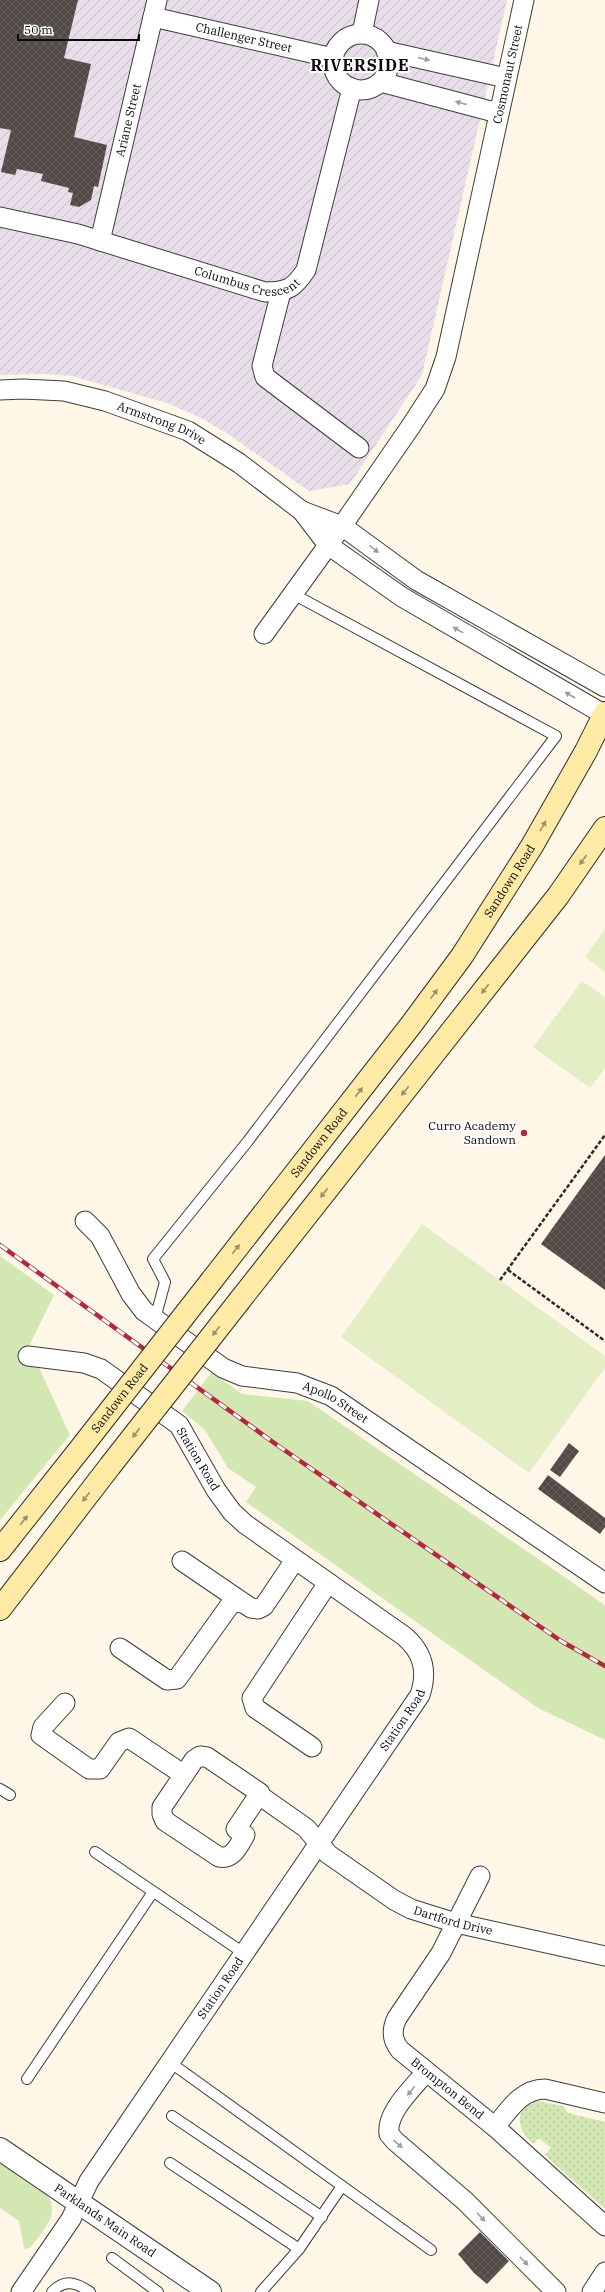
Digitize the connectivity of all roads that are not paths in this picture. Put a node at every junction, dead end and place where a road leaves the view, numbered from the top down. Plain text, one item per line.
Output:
1 (369, 0) edge
2 (524, 0) edge
3 (155, 8) edge
4 (362, 33) junction
5 (386, 51) junction
6 (333, 58) junction
7 (506, 78) junction
8 (381, 82) junction
9 (352, 88) junction
10 (498, 113) junction
11 (0, 217) edge
12 (100, 241) junction
13 (281, 292) junction
14 (0, 390) edge
15 (359, 448) dead end
16 (302, 510) junction
17 (342, 526) junction
18 (328, 545) junction
19 (294, 594) junction
20 (264, 634) dead end
21 (605, 687) edge
22 (605, 714) edge
23 (605, 828) edge
24 (85, 1222) dead end
25 (155, 1319) junction
26 (28, 1356) dead end
27 (0, 1550) edge
28 (295, 1560) junction
29 (182, 1561) dead end
30 (328, 1583) junction
31 (605, 1583) edge
32 (243, 1603) junction
33 (0, 1609) edge
34 (120, 1648) dead end
35 (65, 1703) dead end
36 (312, 1747) dead end
37 (184, 1775) junction
38 (0, 1789) edge
39 (10, 1795) dead end
40 (259, 1796) junction
41 (321, 1843) junction
42 (95, 1852) dead end
43 (480, 1876) dead end
44 (153, 1892) junction
45 (456, 1923) junction
46 (246, 1954) junction
47 (605, 1956) edge
48 (171, 2063) junction
49 (426, 2072) junction
50 (27, 2079) dead end
51 (605, 2103) edge
52 (172, 2116) dead end
53 (495, 2127) junction
54 (0, 2149) edge
55 (170, 2163) dead end
56 (342, 2186) junction
57 (78, 2203) junction
58 (322, 2217) junction
59 (605, 2226) edge
60 (299, 2249) junction
61 (431, 2250) dead end
62 (112, 2258) dead end
63 (605, 2272) edge
64 (21, 2292) edge
65 (52, 2292) edge
66 (90, 2292) edge
67 (158, 2292) edge
68 (210, 2292) edge
69 (261, 2292) edge
70 (556, 2292) edge
71 (592, 2292) edge

1 - 4 street
2 - 7 street, Cosmonaut Street
3 - 6 street, Challenger Street
3 - 12 street, Ariane Street
4 - 5 street
4 - 6 street
5 -> 7 street
5 - 8 street
6 - 9 street
7 - 10 street, Cosmonaut Street
8 - 9 street
10 -> 8 street
9 - 13 street, Columbus Crescent
10 - 17 street, Cosmonaut Street
11 - 12 street, Columbus Crescent
12 - 13 street, Columbus Crescent
13 - 15 street
14 - 16 street, Armstrong Drive
16 - 17 street
16 - 18 street
17 - 18 street, Cosmonaut Street
17 -> 21 street
18 - 19 street, Cosmonaut Street
22 -> 18 street
19 - 20 street, Cosmonaut Street
19 - 25 lane
27 -> 22 main road, Sandown Road, bridge
23 -> 33 main road, bridge
24 - 25 street, Apollo Street
25 - 31 street, Apollo Street
26 - 28 street, Station Road
28 - 30 street, Station Road
28 - 32 street
29 - 32 street
30 - 36 street
30 - 41 street, Station Road
32 - 34 street
35 - 37 street
37 - 40 street, Dartford Drive
37 - 40 street, Dartford Drive
38 - 39 lane
40 - 41 street, Dartford Drive
41 - 45 street, Dartford Drive
41 - 46 street, Station Road
42 - 44 lane
43 - 45 street, Brompton Bend
44 - 46 lane
44 - 50 lane
45 - 47 street, Dartford Drive
45 - 49 street, Brompton Bend
46 - 48 street, Station Road
48 - 56 lane
48 - 57 street, Station Road
49 - 53 street, Brompton Bend
49 -> 70 street
51 - 53 street
52 - 58 lane
53 - 59 street, Brompton Bend
54 - 57 street, Parklands Main Road
55 - 60 lane
56 - 58 lane
56 - 61 lane
57 - 64 street, Station Road
57 - 68 street, Parklands Main Road
58 - 60 lane
60 - 69 lane
62 - 67 lane
63 - 71 street
65 - 66 lane

